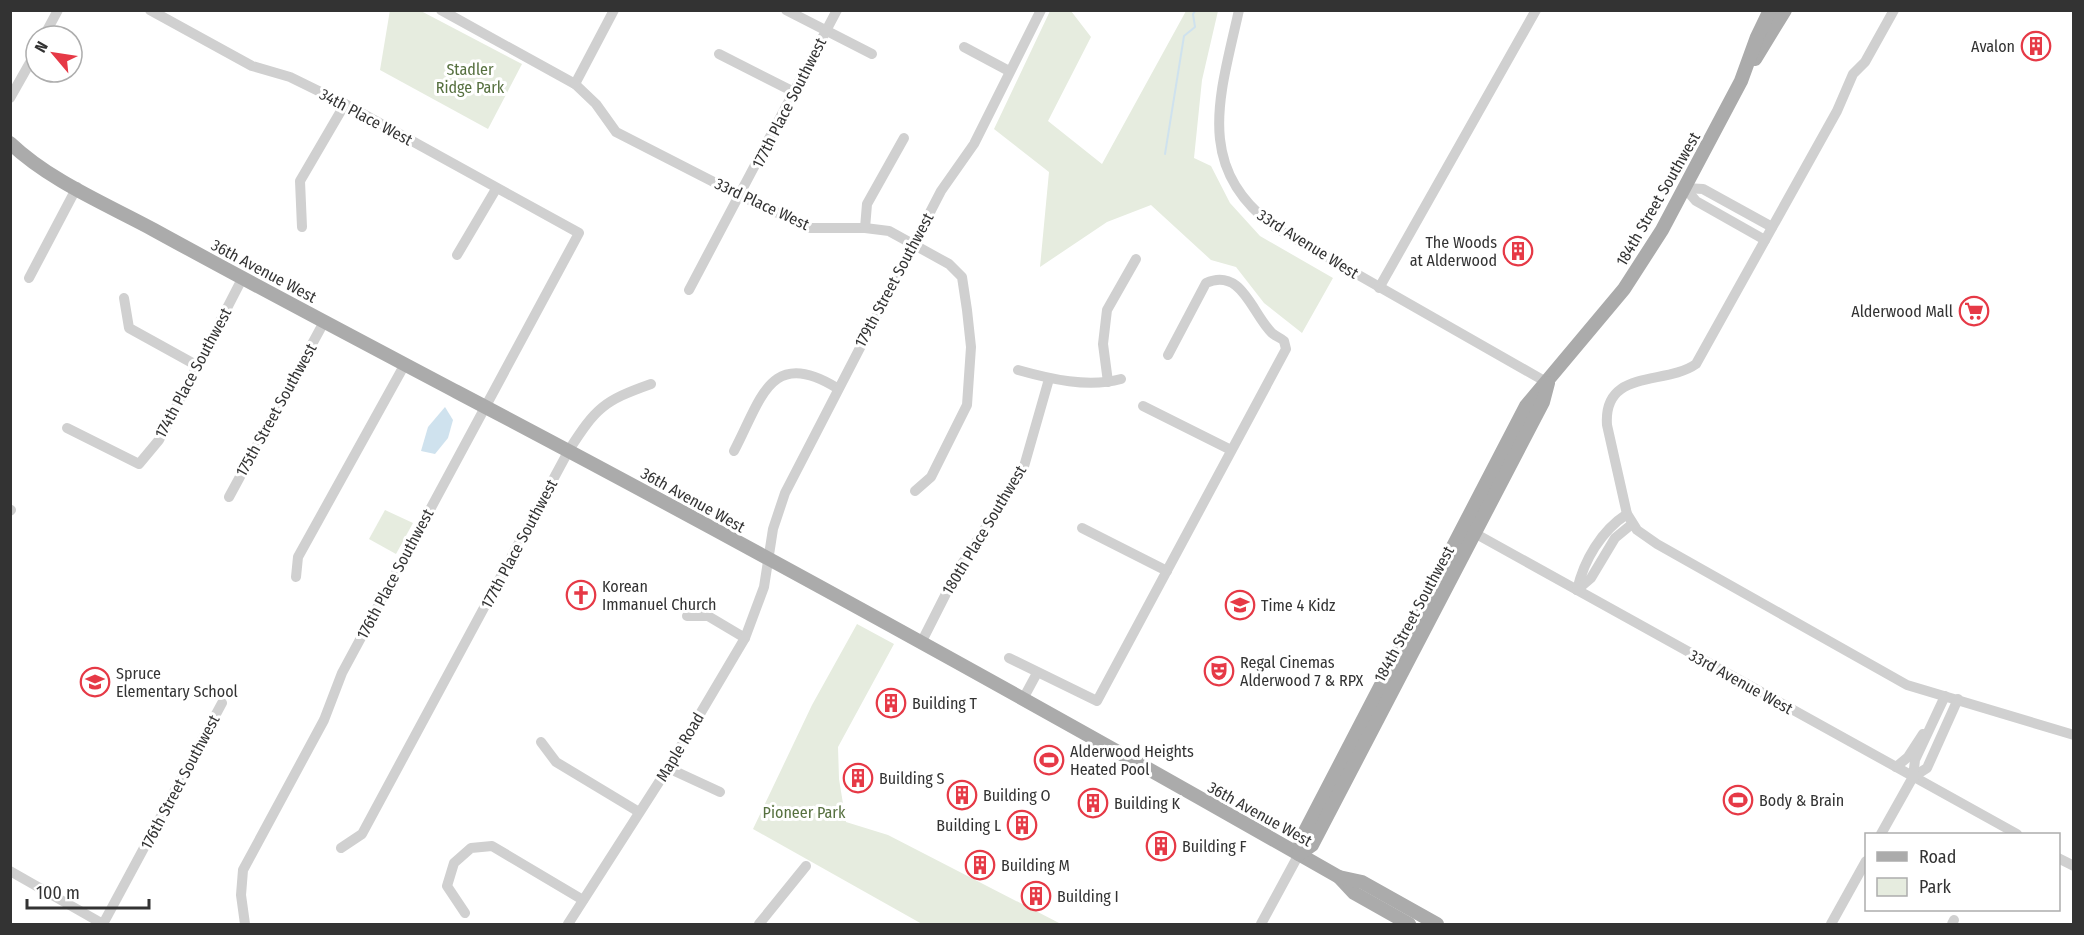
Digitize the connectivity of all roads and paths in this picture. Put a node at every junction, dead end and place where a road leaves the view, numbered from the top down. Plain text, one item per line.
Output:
1 (58, 10) edge
2 (150, 10) edge
3 (441, 10) edge
4 (614, 10) edge
5 (786, 10) edge
6 (837, 10) edge
7 (1041, 10) edge
8 (1239, 10) edge
9 (1536, 10) edge
10 (1770, 10) edge
11 (1785, 10) edge
12 (1894, 10) edge
13 (50, 24) edge
14 (826, 31) junction
15 (964, 47) dead end
16 (719, 54) dead end
17 (872, 54) dead end
18 (1009, 71) junction
19 (24, 74) edge
20 (1742, 81) junction
21 (575, 84) junction
22 (794, 92) junction
23 (13, 95) edge
24 (345, 104) junction
25 (10, 108) edge
26 (904, 138) dead end
27 (10, 143) edge
28 (10, 153) edge
29 (28, 158) junction
30 (76, 188) junction
31 (1685, 188) junction
32 (496, 189) junction
33 (741, 196) junction
34 (302, 227) dead end
35 (1772, 227) junction
36 (865, 228) junction
37 (579, 233) joint
38 (1765, 240) junction
39 (914, 242) junction
40 (458, 255) dead end
41 (1136, 259) dead end
42 (29, 278) dead end
43 (242, 279) junction
44 (1379, 288) junction
45 (689, 290) dead end
46 (124, 298) dead end
47 (324, 322) junction
48 (1168, 355) dead end
49 (405, 364) junction
50 (196, 365) junction
51 (1018, 370) dead end
52 (1121, 378) dead end
53 (1049, 379) junction
54 (1108, 382) junction
55 (1548, 383) junction
56 (651, 384) dead end
57 (837, 388) junction
58 (1143, 406) dead end
59 (486, 407) junction
60 (67, 428) dead end
61 (569, 450) junction
62 (1231, 450) junction
63 (734, 451) dead end
64 (915, 491) dead end
65 (229, 497) dead end
66 (1629, 519) junction
67 (1082, 528) dead end
68 (1470, 530) junction
69 (768, 560) junction
70 (1167, 571) junction
71 (296, 577) dead end
72 (1577, 590) junction
73 (687, 616) dead end
74 (745, 638) junction
75 (1418, 641) junction
76 (921, 643) junction
77 (1009, 658) dead end
78 (1037, 673) junction
79 (1945, 696) junction
80 (1023, 699) junction
81 (1958, 699) junction
82 (222, 703) dead end
83 (1370, 707) junction
84 (1931, 725) junction
85 (2073, 735) edge
86 (541, 742) dead end
87 (1357, 760) junction
88 (1896, 767) junction
89 (668, 768) junction
90 (1913, 777) junction
91 (720, 792) dead end
92 (639, 812) junction
93 (1882, 833) edge
94 (2015, 833) edge
95 (341, 848) dead end
96 (1299, 854) junction
97 (1865, 863) edge
98 (806, 866) dead end
99 (10, 871) edge
100 (1339, 877) junction
101 (583, 900) junction
102 (465, 913) dead end
103 (103, 924) edge
104 (245, 924) edge
105 (568, 924) edge
106 (759, 924) edge
107 (1261, 924) edge
108 (1409, 924) edge
109 (1437, 924) edge
110 (1831, 924) edge

1 - 13 street
2 - 24 street, 34th Place West
3 - 21 street, 33rd Place West
4 - 21 street
5 - 14 street
6 - 14 street, 177th Place Southwest
7 - 18 street, 179th Street Southwest
8 - 44 street, 33rd Avenue West
9 - 44 street
10 - 20 main road, 184th Street Southwest
11 - 20 main road, 184th Street Southwest
12 - 35 street
14 - 17 street
14 - 22 street, 177th Place Southwest
15 - 18 street
16 - 22 street
18 - 39 street, 179th Street Southwest
19 - 23 street
20 - 31 main road, 184th Street Southwest
21 - 33 street, 33rd Place West
22 - 33 street, 177th Place Southwest
23 - 25 street
24 - 32 street, 34th Place West
24 - 34 street
26 - 36 street
27 - 29 main road, 36th Avenue West
28 - 29 main road, 36th Avenue West
29 - 30 main road, 36th Avenue West
30 - 42 street
30 - 43 main road, 36th Avenue West
31 - 35 street
31 - 38 street
31 - 55 main road, 184th Street Southwest
32 - 37 street, 34th Place West
32 - 40 street
33 - 36 street, 33rd Place West
33 - 45 street, 177th Place Southwest
35 - 38 street
36 - 39 street, 33rd Place West
37 - 59 street, 176th Place Southwest
38 - 66 street
39 - 57 street, 179th Street Southwest
39 - 64 street, 33rd Place West
41 - 54 street
43 - 47 main road, 36th Avenue West
43 - 50 street, 174th Place Southwest
44 - 55 street, 33rd Avenue West
46 - 50 street
47 - 49 main road, 36th Avenue West
47 - 65 street, 175th Street Southwest
48 - 62 street
49 - 59 main road, 36th Avenue West
49 - 71 street
50 - 60 street, 174th Place Southwest
51 - 53 street
52 - 54 street
53 - 54 street
53 - 76 street, 180th Place Southwest
55 - 68 main road, 184th Street Southwest
56 - 61 street, 177th Place Southwest
57 - 63 street
57 - 69 street, 179th Street Southwest
58 - 62 street
59 - 61 main road, 36th Avenue West
59 - 104 street, 176th Place Southwest
61 - 69 main road, 36th Avenue West
61 - 95 street, 177th Place Southwest
62 - 70 street
66 - 72 street
66 - 79 street
67 - 70 street
68 - 72 street, 33rd Avenue West
68 - 75 main road, 184th Street Southwest
68 - 83 main road, 184th Street Southwest
69 - 74 street, Maple Road
69 - 76 main road, 36th Avenue West
70 - 78 street
72 - 88 street, 33rd Avenue West
73 - 74 street
74 - 89 street, Maple Road
75 - 83 main road
75 - 87 main road, 184th Street Southwest
76 - 80 main road, 36th Avenue West
77 - 78 street
78 - 80 street
79 - 81 street
79 - 84 street
80 - 96 main road, 36th Avenue West
81 - 85 street
81 - 90 street
82 - 103 street, 176th Street Southwest
83 - 87 main road
83 - 96 main road, 184th Street Southwest
84 - 88 street
84 - 90 street
86 - 92 street
87 - 96 main road, 184th Street Southwest
88 - 90 street, 33rd Avenue West
89 - 91 street
89 - 92 street, Maple Road
90 - 93 street
90 - 94 street, 33rd Avenue West
92 - 101 street, Maple Road
96 - 100 main road, 36th Avenue West
96 - 107 street, 184th Street Southwest
97 - 110 street
98 - 106 street
99 - 103 street
100 - 108 main road, 36th Avenue West
100 - 109 main road, 36th Avenue West
101 - 102 street
101 - 105 street, Maple Road

